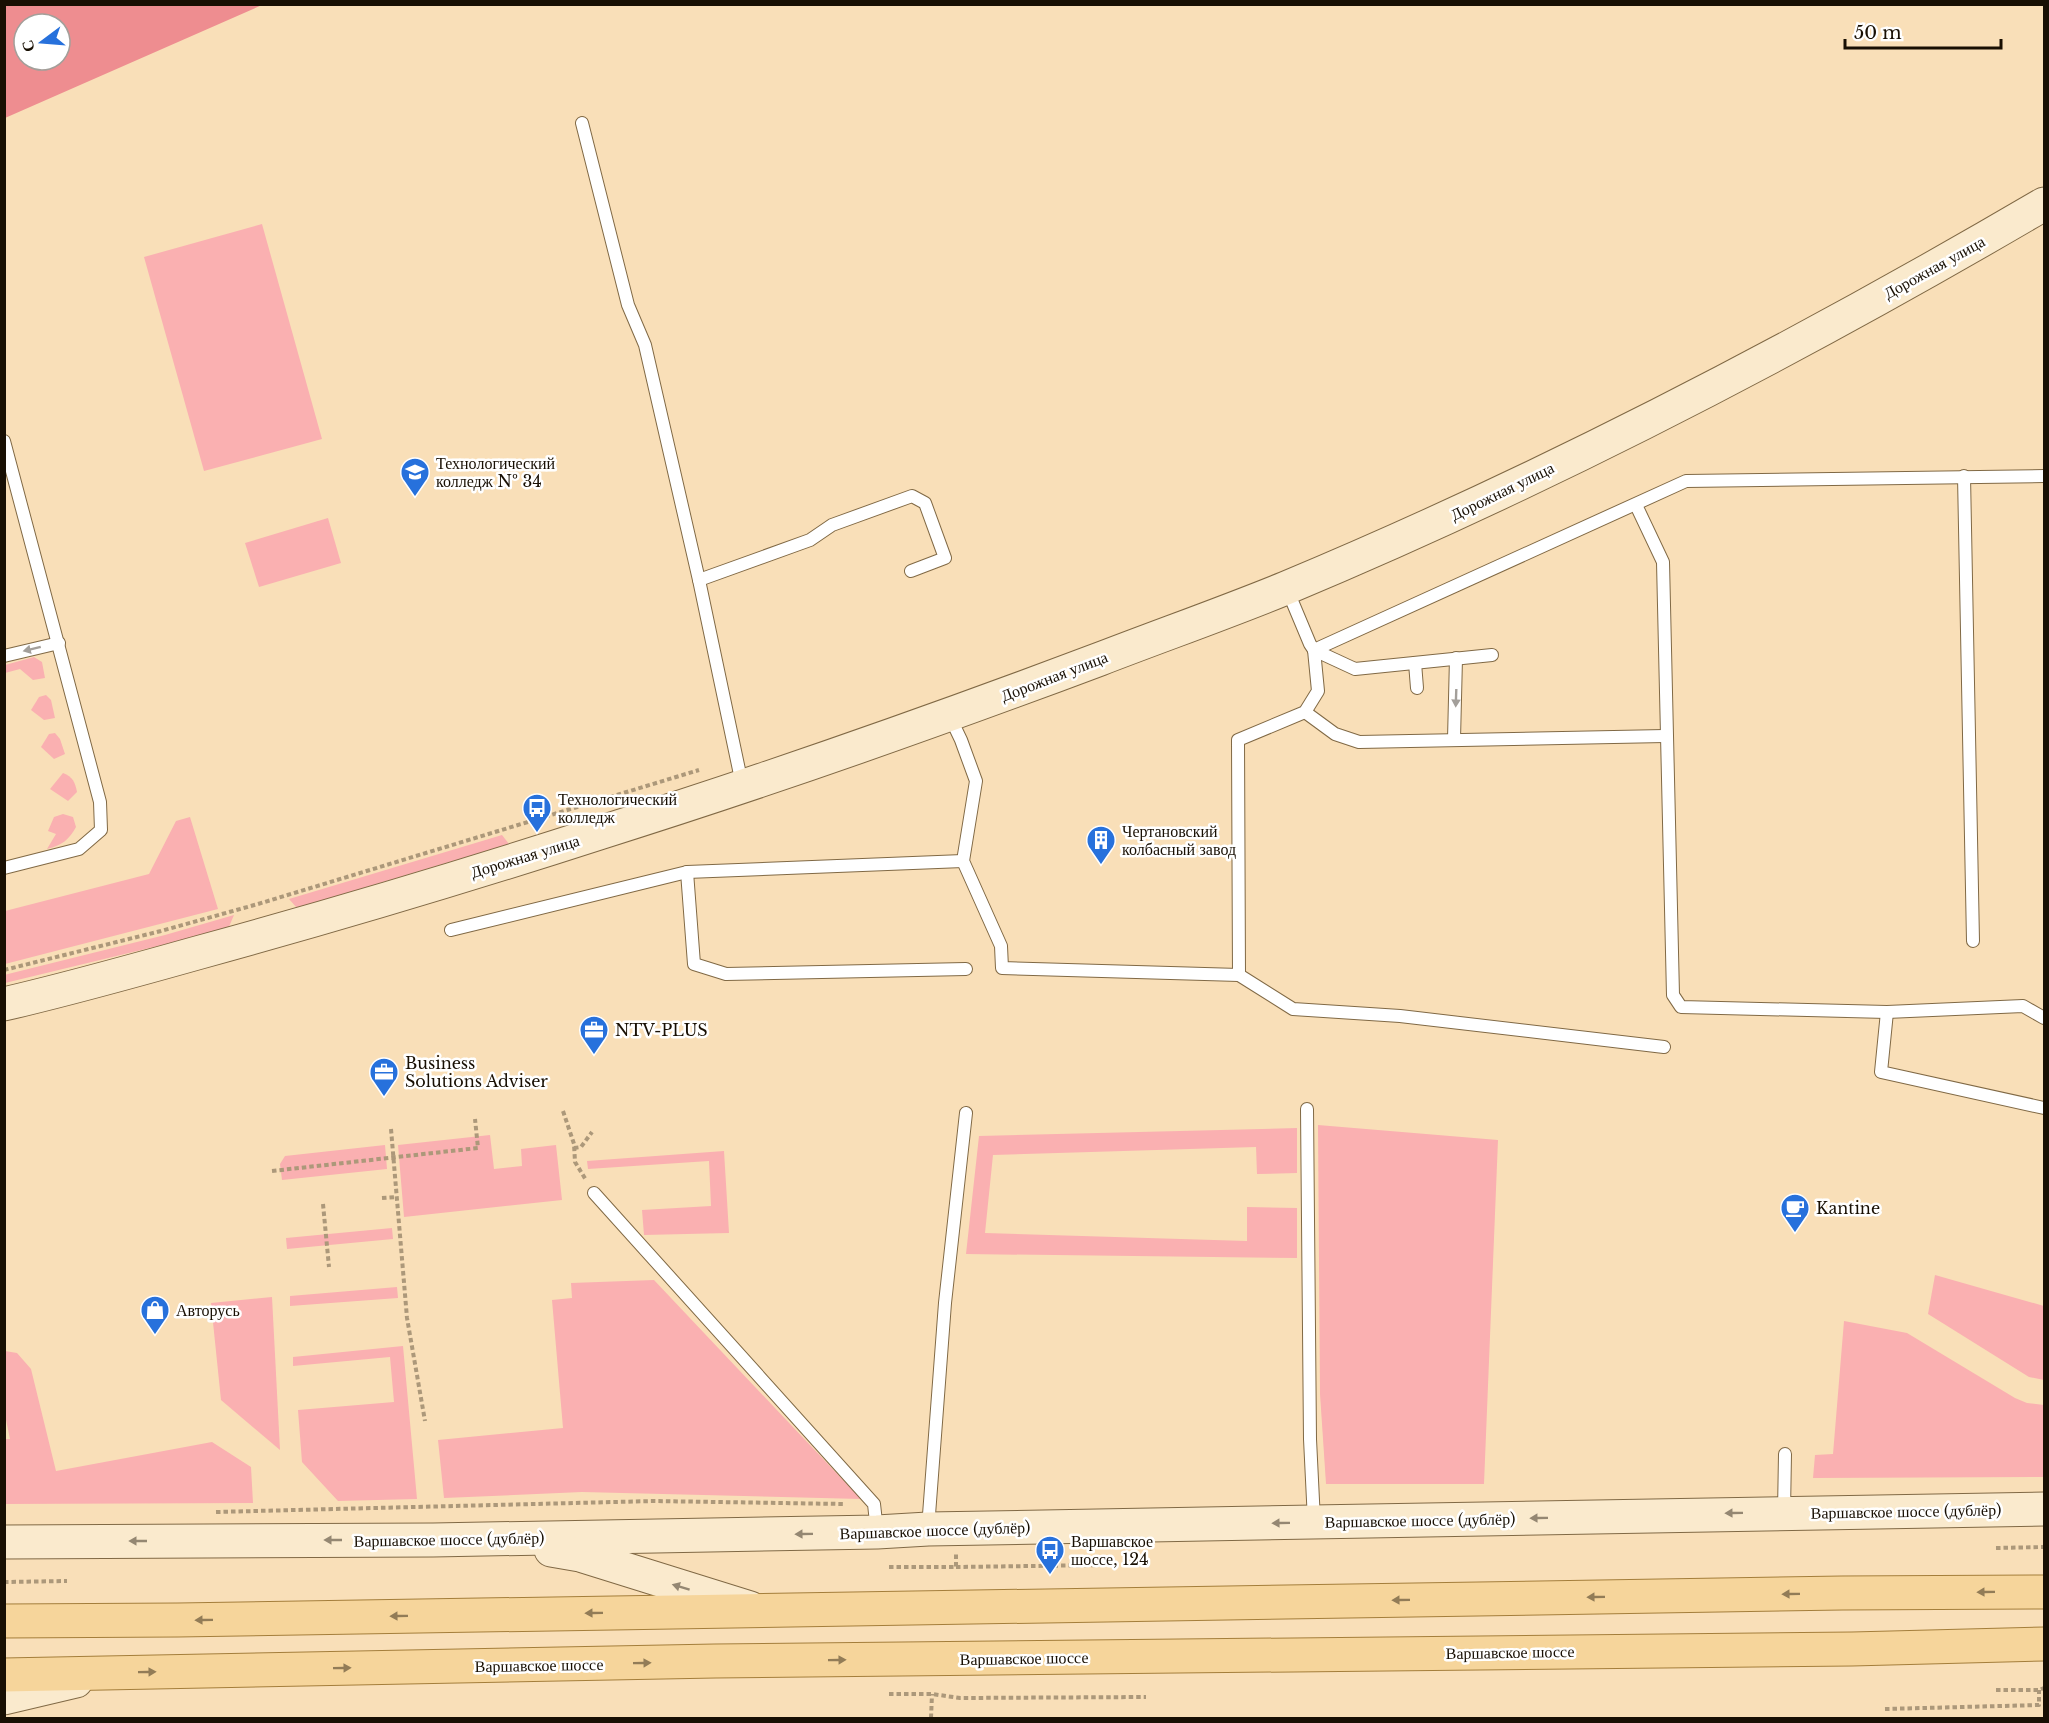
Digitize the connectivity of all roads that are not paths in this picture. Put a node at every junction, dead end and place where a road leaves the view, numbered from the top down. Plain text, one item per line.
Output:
1 (582, 123) dead end
2 (2044, 204) edge
3 (4, 441) edge
4 (1964, 476) junction
5 (2044, 476) edge
6 (1636, 505) junction
7 (911, 571) dead end
8 (699, 580) junction
9 (1287, 587) junction
10 (59, 643) junction
11 (1314, 650) junction
12 (1491, 655) dead end
13 (4, 656) edge
14 (1456, 658) junction
15 (1415, 663) junction
16 (1417, 688) dead end
17 (1305, 712) junction
18 (949, 716) junction
19 (1665, 736) junction
20 (1454, 739) junction
21 (742, 788) junction
22 (963, 861) junction
23 (4, 868) edge
24 (687, 872) junction
25 (451, 930) dead end
26 (1973, 941) dead end
27 (966, 969) dead end
28 (1239, 975) junction
29 (4, 1004) edge
30 (1887, 1012) junction
31 (2044, 1018) edge
32 (1664, 1047) dead end
33 (2044, 1108) edge
34 (1307, 1109) dead end
35 (966, 1113) dead end
36 (594, 1194) dead end
37 (1785, 1454) dead end
38 (2044, 1509) edge
39 (1784, 1512) junction
40 (1314, 1522) junction
41 (928, 1529) junction
42 (877, 1532) junction
43 (433, 1540) junction
44 (4, 1542) edge
45 (2044, 1592) edge
46 (757, 1610) junction
47 (4, 1621) edge
48 (2044, 1644) edge
49 (107, 1673) junction
50 (4, 1675) edge
51 (4, 1698) edge

1 - 8 lane
2 - 9 main road, Дорожная улица
3 - 10 lane
4 - 5 lane
4 - 6 lane
4 - 26 lane
6 - 11 lane
6 - 19 lane
7 - 8 lane
8 - 21 lane
9 - 11 lane
9 - 18 main road, Дорожная улица
10 -> 13 lane
10 - 23 lane
11 - 15 lane
11 - 17 lane
12 - 14 lane
14 - 15 lane
14 -> 20 lane
15 - 16 lane
17 - 20 lane
17 - 28 lane
18 - 21 main road, Дорожная улица
18 - 22 lane
19 - 20 lane
19 - 30 lane
21 - 29 main road, Дорожная улица
22 - 24 lane
22 - 28 lane
24 - 25 lane
24 - 27 lane
28 - 32 lane
30 - 31 lane
30 - 33 lane
34 - 40 lane
35 - 41 lane
36 - 42 lane
37 - 39 lane
38 - 39 main road, Варшавское шоссе (дублёр)
39 -> 40 main road, Варшавское шоссе (дублёр)
40 -> 41 main road, Варшавское шоссе (дублёр)
41 - 42 main road, Варшавское шоссе (дублёр)
42 -> 43 main road, Варшавское шоссе (дублёр)
43 -> 44 main road, Варшавское шоссе (дублёр)
46 -> 43 main road
45 -> 46 main road
46 -> 47 main road
49 -> 48 main road, Варшавское шоссе
49 - 50 main road, Варшавское шоссе
49 - 51 main road

